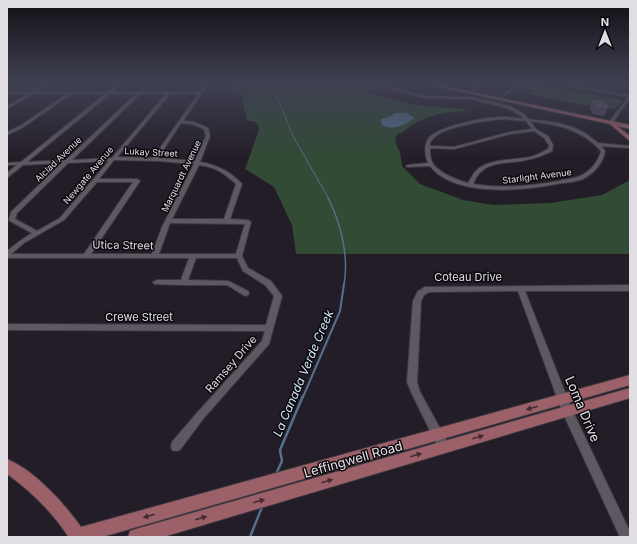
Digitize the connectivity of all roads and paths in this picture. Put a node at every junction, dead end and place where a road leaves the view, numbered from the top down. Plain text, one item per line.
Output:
1 (47, 108) edge
2 (89, 108) edge
3 (123, 108) edge
4 (156, 108) edge
5 (189, 108) edge
6 (511, 108) edge
7 (549, 108) edge
8 (621, 108) edge
9 (528, 120) junction
10 (180, 122) junction
11 (612, 122) junction
12 (630, 127) edge
13 (535, 130) junction
14 (7, 134) edge
15 (630, 134) edge
16 (630, 139) edge
17 (598, 144) junction
18 (428, 147) junction
19 (630, 147) edge
20 (113, 158) junction
21 (155, 158) junction
22 (66, 163) junction
23 (197, 163) junction
24 (7, 164) edge
25 (22, 164) junction
26 (431, 164) junction
27 (408, 166) dead end
28 (7, 176) edge
29 (94, 180) junction
30 (470, 185) junction
31 (168, 221) junction
32 (226, 221) junction
33 (36, 233) junction
34 (7, 255) edge
35 (87, 255) junction
36 (155, 255) junction
37 (193, 256) junction
38 (239, 256) junction
39 (157, 282) dead end
40 (183, 283) junction
41 (630, 288) edge
42 (521, 289) junction
43 (245, 293) dead end
44 (7, 327) edge
45 (270, 328) junction
46 (630, 380) edge
47 (630, 393) edge
48 (564, 405) junction
49 (441, 441) junction
50 (176, 446) dead end
51 (7, 466) edge
52 (77, 537) edge
53 (136, 537) edge
54 (626, 537) edge

1 - 14 street
2 - 25 street
3 - 22 street, Alclad Avenue
4 - 20 street, Newgate Avenue
5 - 10 street
6 - 9 street
7 - 11 main road
8 - 11 street
9 - 13 street
9 - 17 street
9 - 18 street
10 - 21 street
10 - 23 street, Marquardt Avenue
11 - 12 main road
11 - 15 main road
11 - 16 main road
12 - 15 main road
13 - 18 street
13 - 30 street
17 - 19 street
17 - 30 street, Starlight Avenue
18 - 26 street
20 - 21 street, Lukay Street
20 - 22 street, Lukay Street
20 - 29 street, Newgate Avenue
21 - 23 street, Lukay Street
22 - 25 street, Lukay Street
22 - 33 street, Alclad Avenue
23 - 31 street, Marquardt Avenue
23 - 32 street
24 - 25 street, Lukay Street
25 - 28 street
26 - 27 street
26 - 30 street
29 - 33 street, Newgate Avenue
29 - 35 street
31 - 32 street
31 - 36 street, Marquardt Avenue
32 - 38 street
33 - 34 street, Newgate Avenue
34 - 35 street, Utica Street
35 - 36 street, Utica Street
36 - 37 street, Utica Street
37 - 38 street, Utica Street
37 - 40 street
38 - 45 street, Ramsey Drive
39 - 40 street
40 - 43 street
41 - 42 street, Coteau Drive
42 - 48 street, Loma Drive
42 - 49 street, Coteau Drive
44 - 45 street, Crewe Street
45 - 50 street, Ramsey Drive
46 - 48 main road, Leffingwell Road
47 - 48 main road, Leffingwell Road
48 - 49 main road, Leffingwell Road
48 - 54 street, Loma Drive
49 -> 52 main road, Leffingwell Road
53 -> 49 main road, Leffingwell Road
51 - 52 main road

